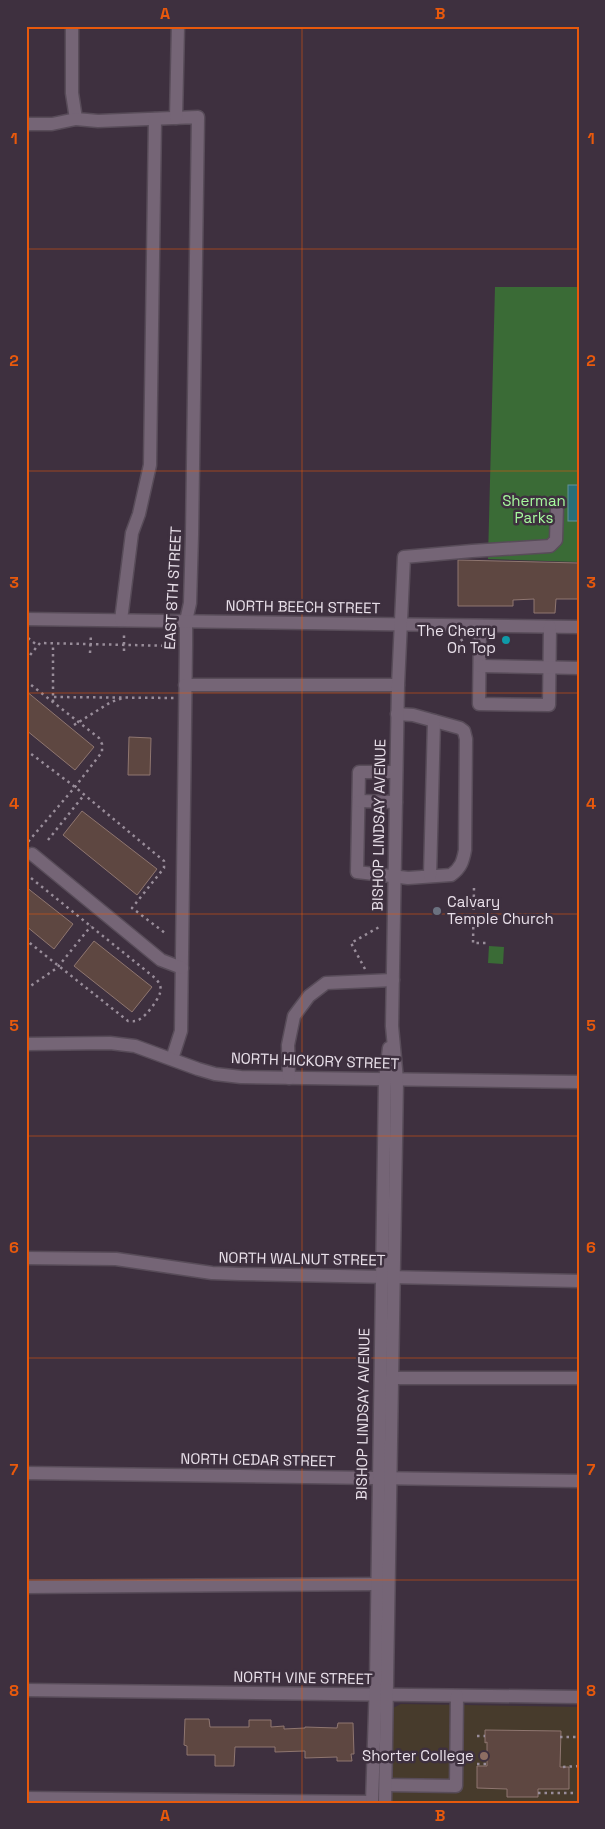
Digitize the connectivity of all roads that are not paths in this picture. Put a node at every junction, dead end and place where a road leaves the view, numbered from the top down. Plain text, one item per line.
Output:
1 (72, 26) edge
2 (178, 26) edge
3 (176, 118) junction
4 (76, 119) junction
5 (155, 119) junction
6 (26, 124) edge
7 (557, 506) dead end
8 (26, 619) edge
9 (121, 620) junction
10 (186, 622) junction
11 (400, 625) junction
12 (480, 626) junction
13 (550, 627) junction
14 (579, 627) edge
15 (480, 666) junction
16 (550, 667) junction
17 (579, 668) edge
18 (185, 685) junction
19 (398, 685) junction
20 (397, 714) junction
21 (434, 721) junction
22 (396, 772) junction
23 (358, 801) junction
24 (396, 802) junction
25 (29, 849) edge
26 (430, 876) junction
27 (394, 877) junction
28 (182, 968) junction
29 (393, 980) junction
30 (26, 1044) edge
31 (172, 1059) junction
32 (289, 1078) junction
33 (391, 1080) junction
34 (579, 1082) edge
35 (26, 1258) edge
36 (388, 1277) junction
37 (579, 1281) edge
38 (392, 1378) junction
39 (579, 1378) edge
40 (26, 1473) edge
41 (378, 1478) junction
42 (391, 1478) junction
43 (579, 1481) edge
44 (376, 1584) junction
45 (26, 1587) edge
46 (26, 1690) edge
47 (374, 1695) junction
48 (388, 1695) junction
49 (457, 1696) junction
50 (579, 1697) edge
51 (386, 1785) junction
52 (26, 1798) edge
53 (372, 1802) edge
54 (385, 1803) edge

1 - 4 street
2 - 3 street
3 - 5 street
3 - 10 street, EAST 8TH STREET
4 - 5 street
4 - 6 street
5 - 9 street
7 - 11 street, BISHOP LINDSAY AVENUE
8 - 9 street, NORTH BEECH STREET
9 - 10 street, NORTH BEECH STREET
10 - 11 street, NORTH BEECH STREET
10 - 18 street, EAST 8TH STREET
11 - 12 street, NORTH BEECH STREET
11 - 19 street, BISHOP LINDSAY AVENUE
12 - 13 street, NORTH BEECH STREET
12 - 15 street
13 - 14 street, NORTH BEECH STREET
13 - 16 street
15 - 16 street
15 - 16 street
16 - 17 street
18 - 19 street
18 - 28 street, EAST 8TH STREET
19 - 20 street, BISHOP LINDSAY AVENUE
20 - 21 street
20 - 22 street, BISHOP LINDSAY AVENUE
21 - 26 street
21 - 26 street
22 - 23 street
22 - 24 street, BISHOP LINDSAY AVENUE
23 - 24 street
23 - 27 street
24 - 27 street, BISHOP LINDSAY AVENUE
25 - 28 street
26 - 27 street
27 - 29 street, BISHOP LINDSAY AVENUE
28 - 31 street, EAST 8TH STREET
29 - 32 street
29 - 33 street, BISHOP LINDSAY AVENUE
30 - 31 street, NORTH HICKORY STREET
31 - 32 street, NORTH HICKORY STREET
32 - 33 street, NORTH HICKORY STREET
33 - 34 street, NORTH HICKORY STREET
33 - 36 street, BISHOP LINDSAY AVENUE
35 - 36 street, NORTH WALNUT STREET
36 - 37 street, NORTH WALNUT STREET
36 - 38 street, BISHOP LINDSAY AVENUE
36 - 41 street, BISHOP LINDSAY AVENUE
38 - 39 street
38 - 42 street, BISHOP LINDSAY AVENUE
40 - 41 street, NORTH CEDAR STREET
41 - 42 street, NORTH CEDAR STREET
41 - 44 street, BISHOP LINDSAY AVENUE
42 - 43 street, NORTH CEDAR STREET
42 - 48 street, BISHOP LINDSAY AVENUE
44 - 45 street
44 - 47 street, BISHOP LINDSAY AVENUE
46 - 47 street, NORTH VINE STREET
47 - 48 street, NORTH VINE STREET
47 - 53 street, BISHOP LINDSAY AVENUE
48 - 49 street, NORTH VINE STREET
48 - 51 street, BISHOP LINDSAY AVENUE
49 - 50 street, NORTH VINE STREET
49 - 51 street
51 - 54 street, BISHOP LINDSAY AVENUE
52 - 53 street

